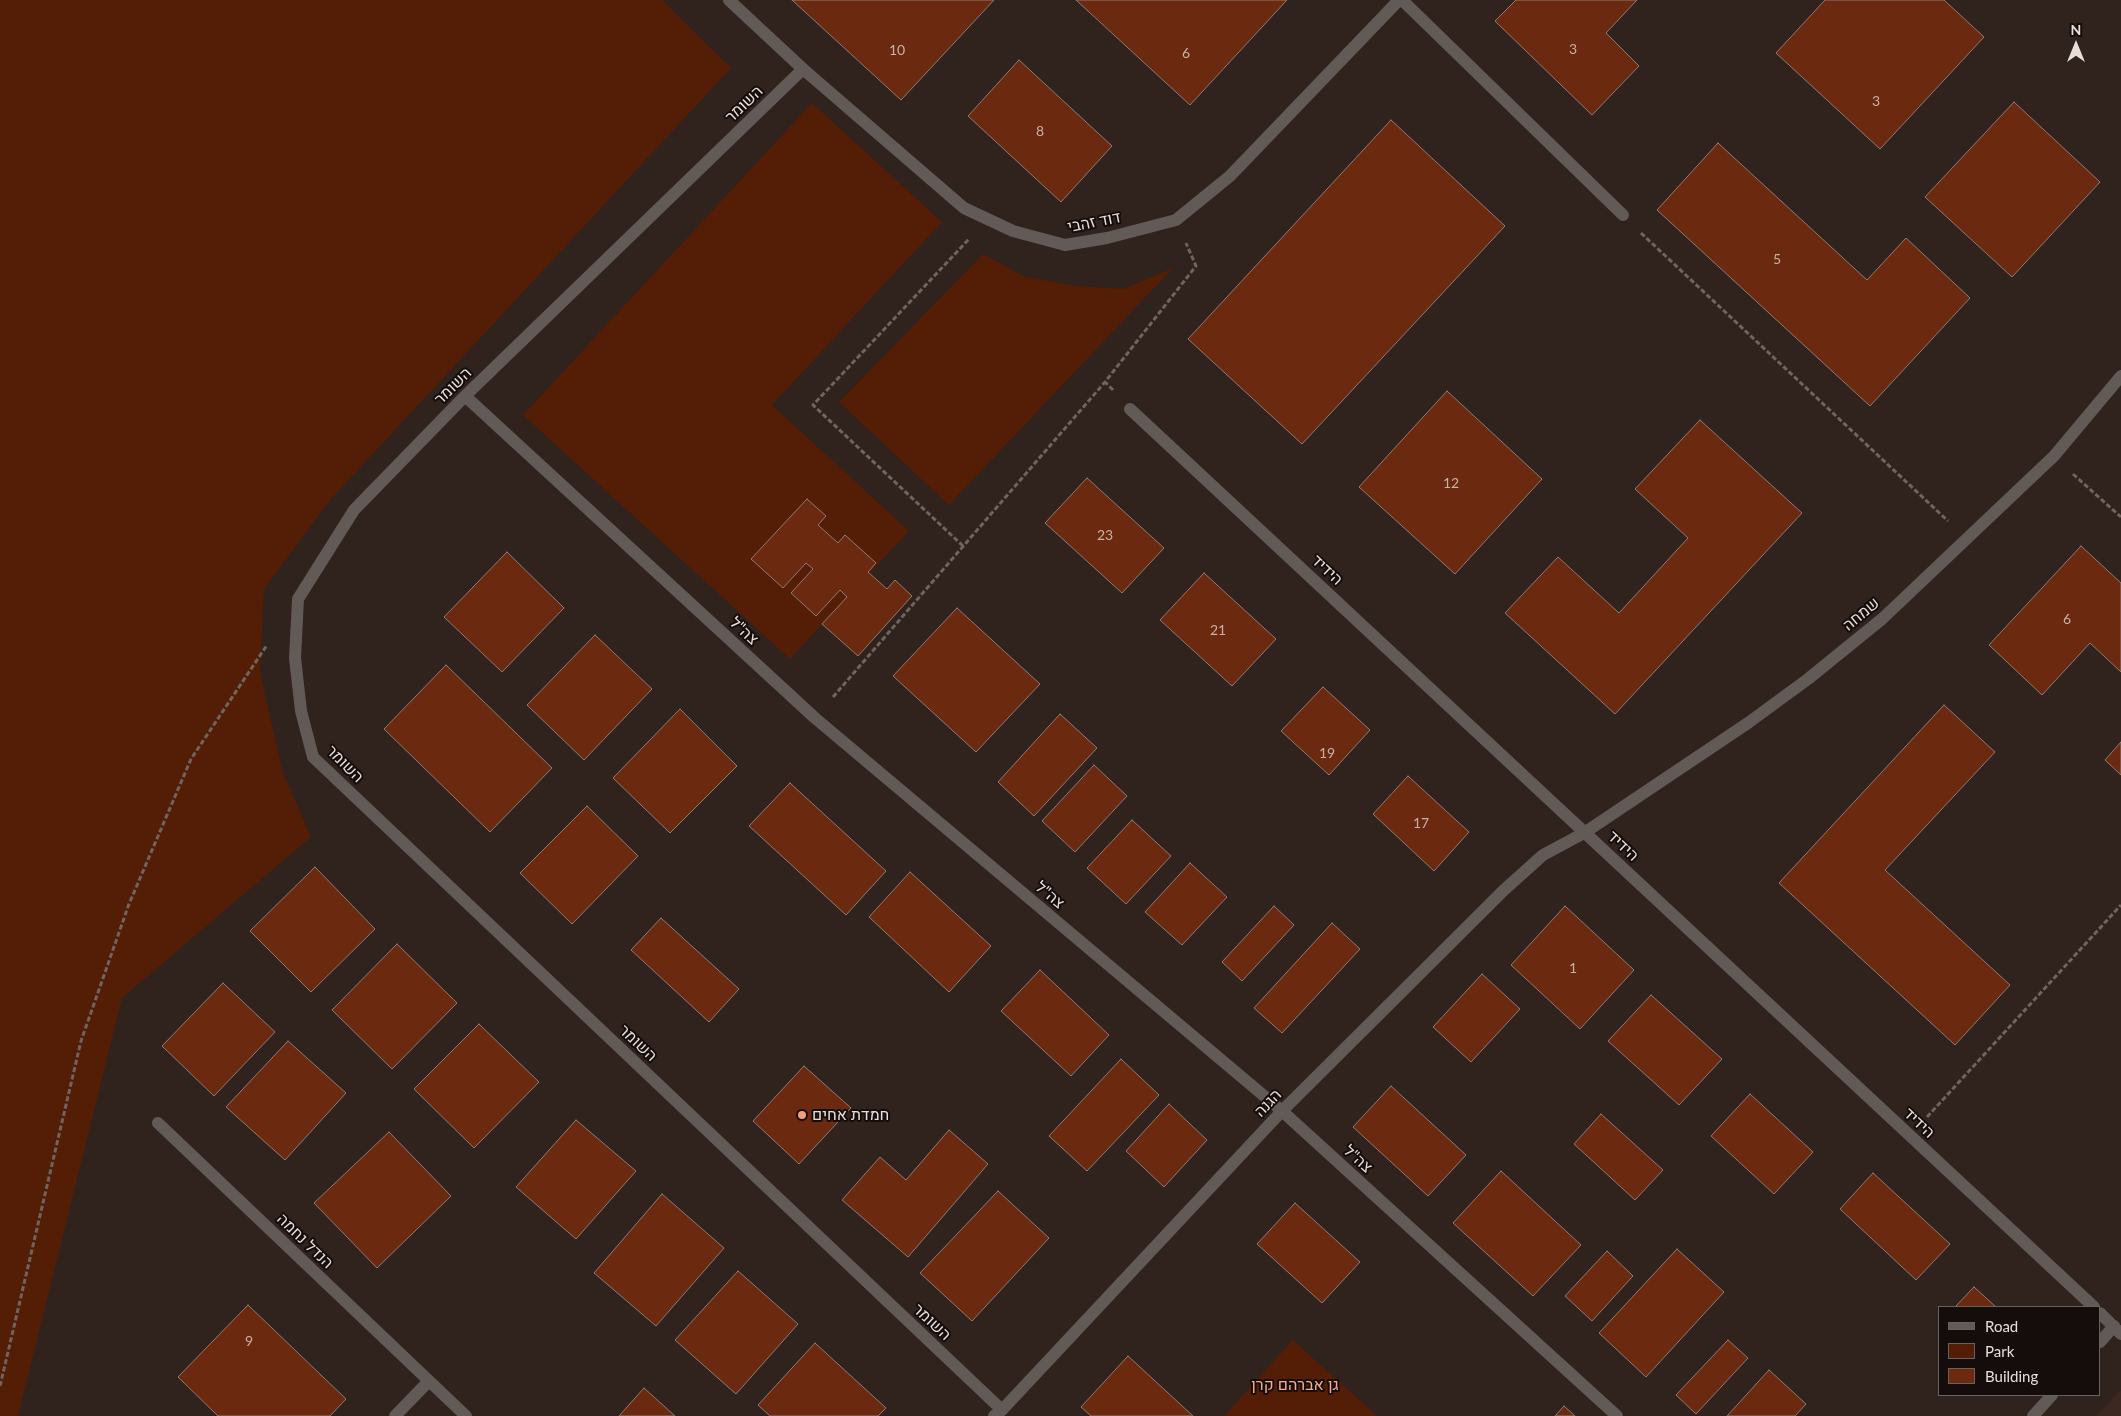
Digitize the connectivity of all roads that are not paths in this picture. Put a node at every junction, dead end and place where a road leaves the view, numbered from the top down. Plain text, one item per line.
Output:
1 (729, 0) edge
2 (1400, 0) edge
3 (803, 69) junction
4 (1622, 215) road end
5 (2121, 376) edge
6 (465, 396) junction
7 (1130, 409) road end
8 (1584, 833) junction
9 (1282, 1111) junction
10 (158, 1123) dead end
11 (2093, 1306) edge
12 (2101, 1314) edge
13 (2118, 1330) edge
14 (2101, 1341) edge
15 (429, 1381) junction
16 (2051, 1396) edge
17 (998, 1413) edge
18 (395, 1416) edge
19 (466, 1416) edge
20 (1617, 1416) edge
21 (2033, 1416) edge

1 - 3 street, דוד זהבי
2 - 3 street, דוד זהבי
2 - 4 street
3 - 6 street, השומר
5 - 8 street, שמחה
6 - 9 street, צה"ל
6 - 17 street, השומר
7 - 8 street, הידיד
8 - 9 street, הגנה
8 - 11 street, הידיד
9 - 17 street, הגנה
9 - 20 street, צה"ל
10 - 15 street, הנדל נחמה
12 - 13 street
13 - 14 street
15 - 18 street
15 - 19 street, הנדל נחמה
16 - 21 street

